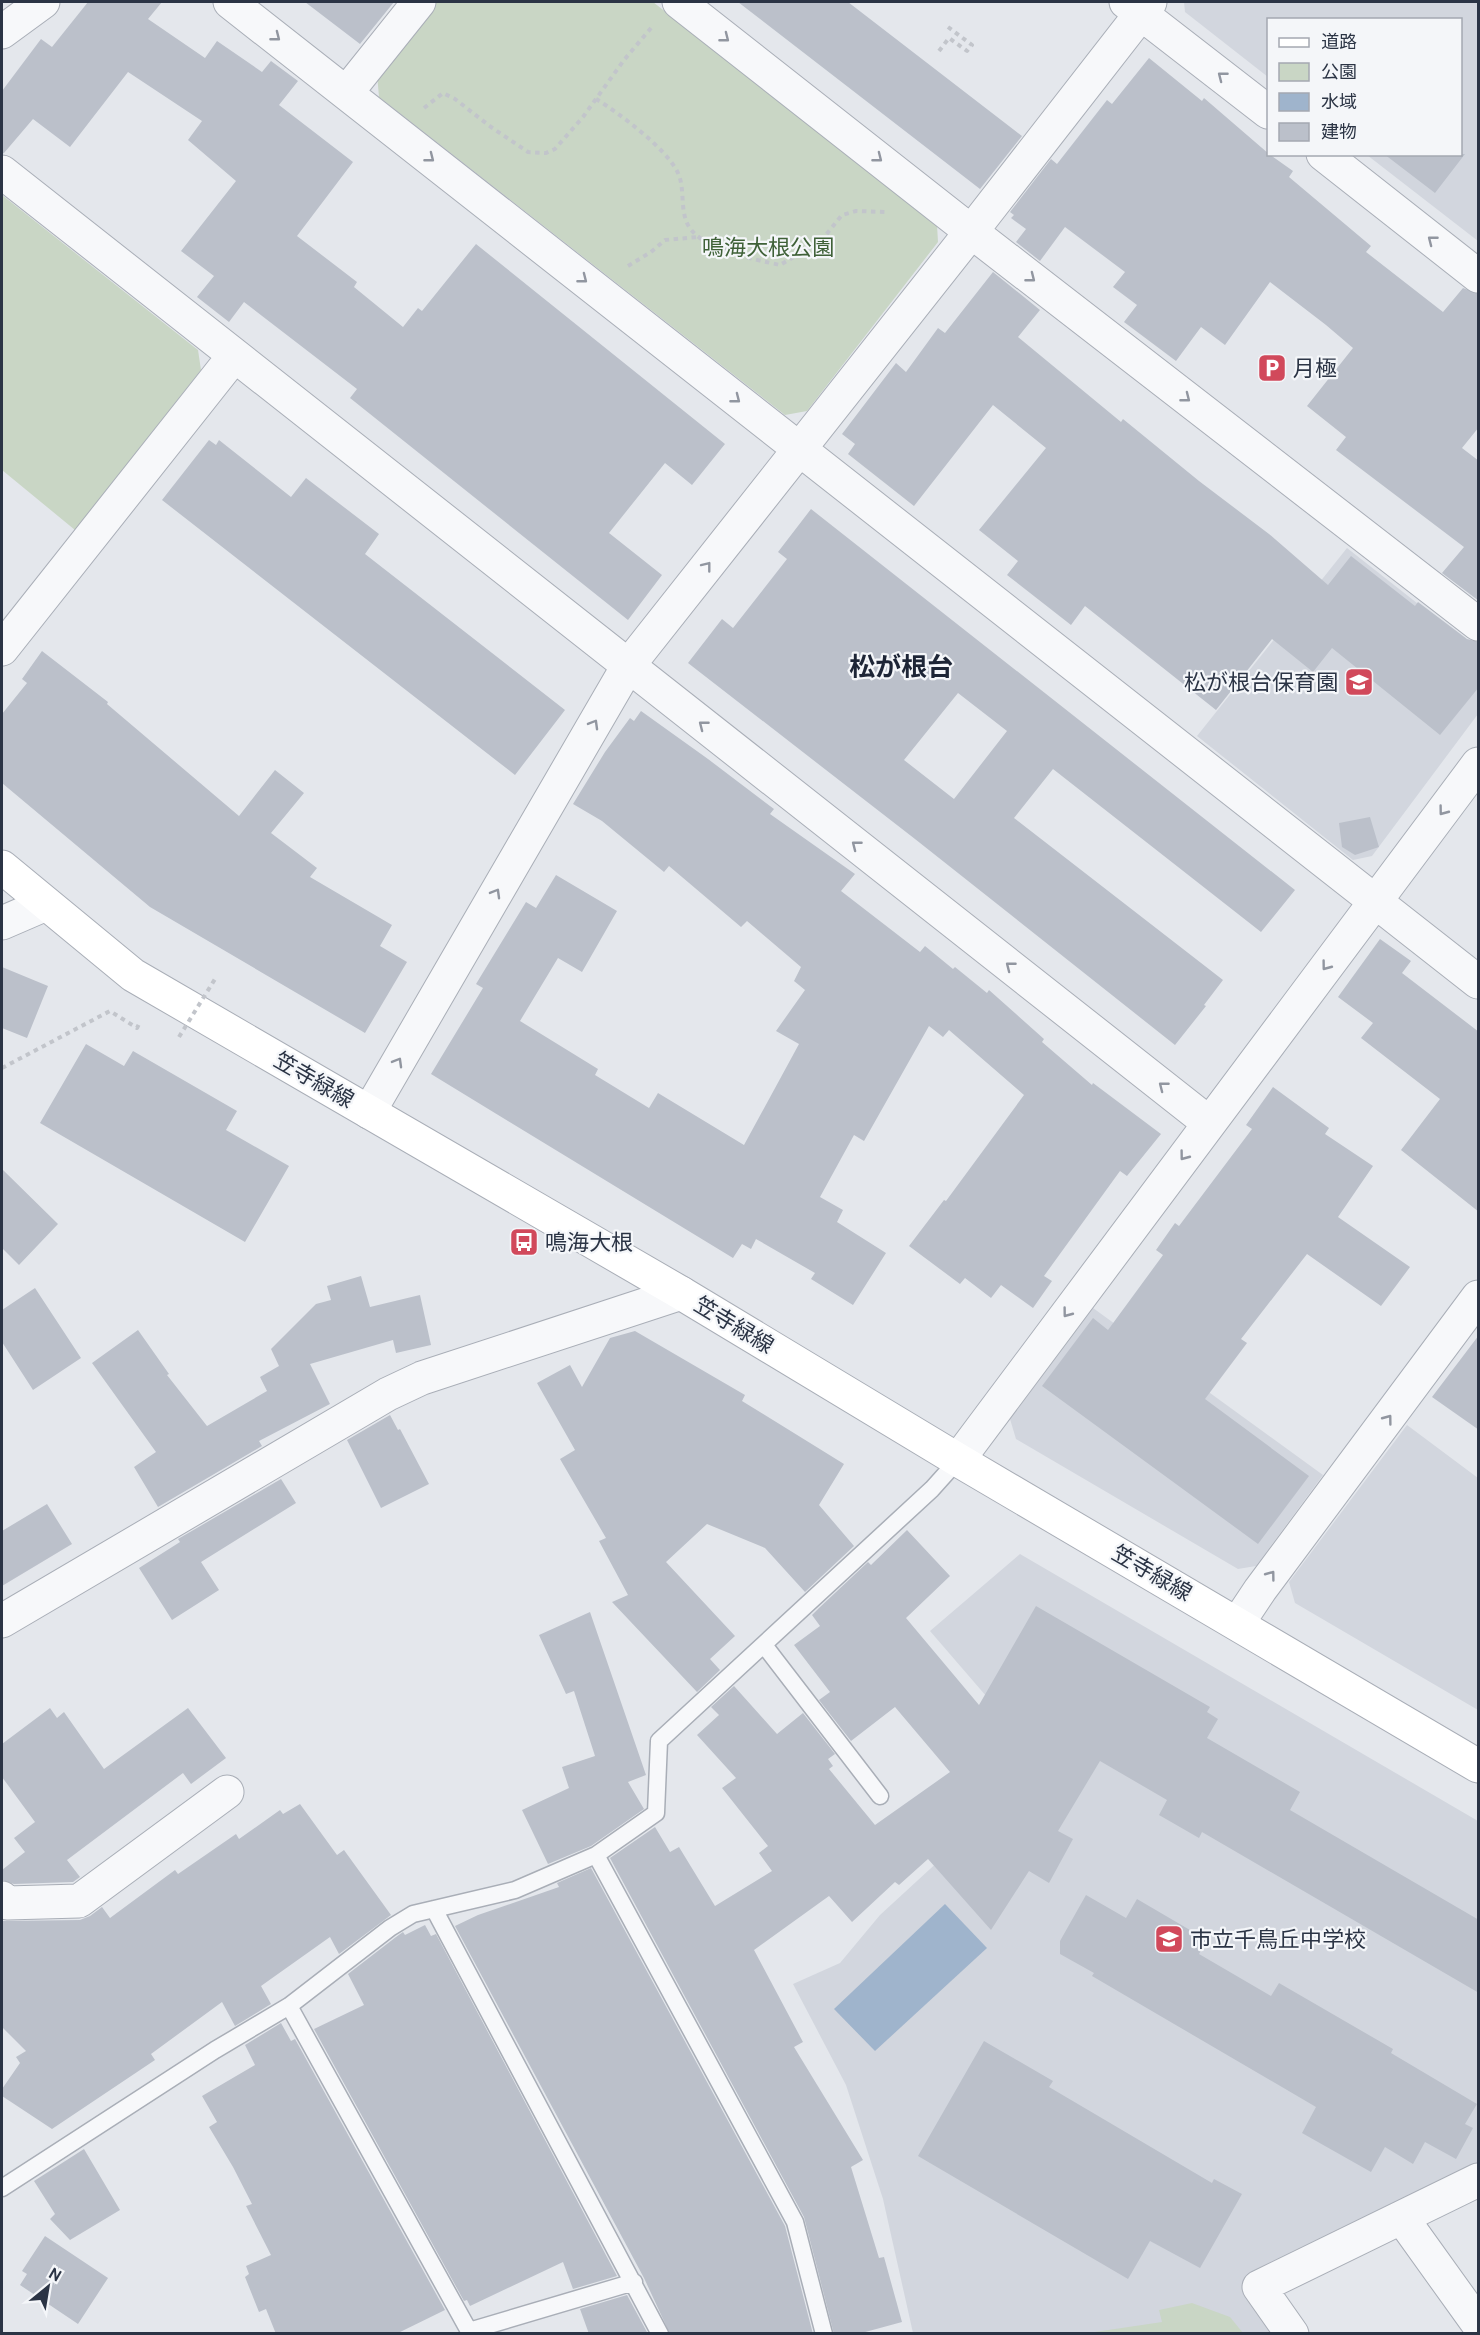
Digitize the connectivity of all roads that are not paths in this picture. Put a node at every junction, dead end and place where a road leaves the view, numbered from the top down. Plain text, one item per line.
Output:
1 (43, 2) edge
2 (230, 2) edge
3 (419, 2) edge
4 (679, 2) edge
5 (1139, 5) edge
6 (2, 32) edge
7 (347, 92) junction
8 (1267, 110) edge
9 (1326, 156) edge
10 (2, 172) edge
11 (971, 232) junction
12 (1479, 276) edge
13 (234, 356) junction
14 (799, 449) junction
15 (1479, 624) edge
16 (2, 649) edge
17 (628, 666) junction
18 (1479, 764) edge
19 (2, 867) edge
20 (1374, 901) junction
21 (46, 904) junction
22 (2, 922) edge
23 (1479, 982) edge
24 (369, 1112) junction
25 (1209, 1123) junction
26 (681, 1293) junction
27 (1474, 1311) edge
28 (958, 1460) junction
29 (2, 1621) edge
30 (1238, 1623) junction
31 (764, 1645) junction
32 (1479, 1766) edge
33 (227, 1792) dead end
34 (880, 1796) dead end
35 (596, 1855) junction
36 (2, 1898) edge
37 (434, 1909) junction
38 (289, 2006) junction
39 (1479, 2180) edge
40 (2, 2188) edge
41 (1402, 2218) junction
42 (634, 2282) junction
43 (1479, 2324) edge
44 (660, 2334) edge
45 (824, 2334) edge
46 (1292, 2334) edge

1 - 6 street
2 -> 7 street
3 - 7 street
4 -> 11 street
8 -> 5 street
5 - 11 street
7 -> 14 street
12 -> 9 street
10 - 13 street
11 - 14 street
11 -> 15 street
13 - 16 street
13 - 17 street
17 -> 14 street
14 - 20 street
24 -> 17 street
25 -> 17 street
18 -> 20 street
19 - 21 street, 笠寺緑線
20 - 23 street
20 -> 25 street
21 - 22 street
21 - 24 street, 笠寺緑線
24 - 26 street, 笠寺緑線
25 -> 28 street
26 - 28 street, 笠寺緑線
26 - 29 street
30 -> 27 street
28 - 30 street, 笠寺緑線
28 - 31 lane
30 - 32 street, 笠寺緑線
31 - 34 lane
31 - 35 lane
33 - 36 street
35 - 37 lane
35 - 45 lane
37 - 38 lane
37 - 42 lane
38 - 40 lane
38 - 42 lane
39 - 41 street
41 - 43 street
41 - 46 street
42 - 44 lane

